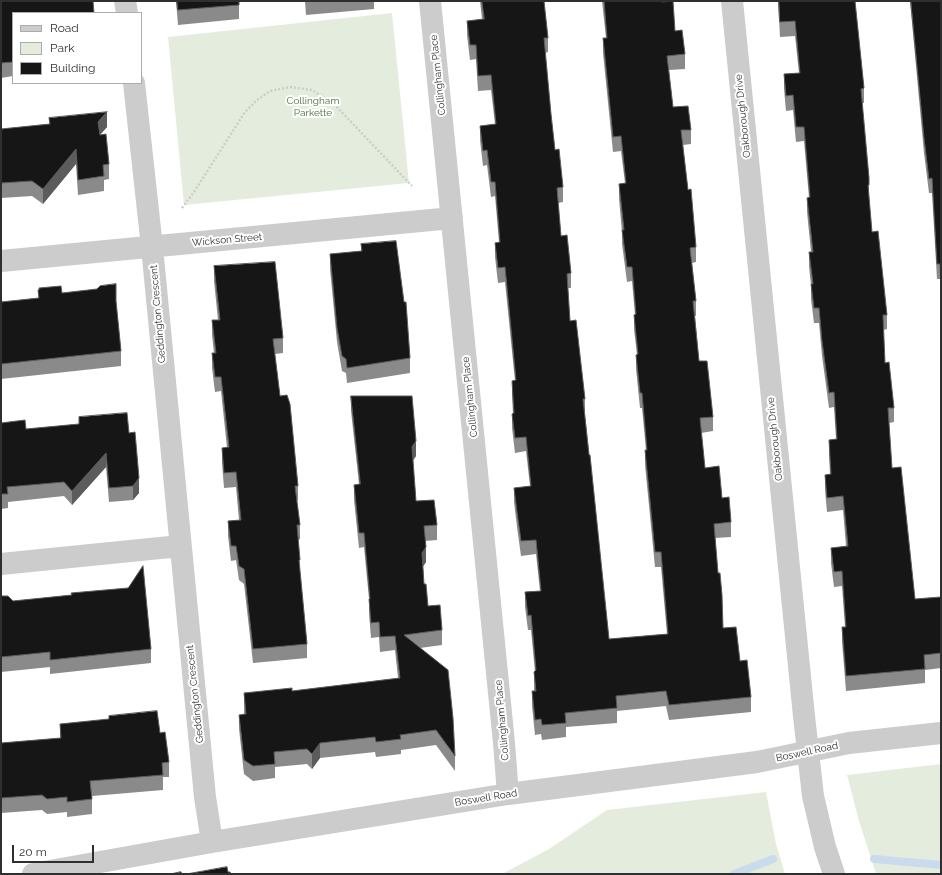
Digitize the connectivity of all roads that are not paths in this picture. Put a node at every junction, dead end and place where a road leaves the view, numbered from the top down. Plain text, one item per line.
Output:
1 (125, 1) edge
2 (430, 1) edge
3 (732, 1) edge
4 (127, 12) edge
5 (134, 84) edge
6 (452, 218) junction
7 (152, 247) junction
8 (1, 261) edge
9 (180, 546) junction
10 (1, 564) edge
11 (941, 733) edge
12 (808, 751) junction
13 (508, 794) junction
14 (212, 842) junction
15 (33, 874) edge
16 (834, 874) edge

1 - 4 street
2 - 6 street, Collingham Place
3 - 12 street, Oakborough Drive
5 - 7 street, Geddington Crescent
6 - 7 street, Wickson Street
6 - 13 street, Collingham Place
7 - 8 street, Wickson Street
7 - 9 street, Geddington Crescent
9 - 10 street
9 - 14 street, Geddington Crescent
11 - 12 street, Boswell Road
12 - 13 street, Boswell Road
12 - 16 street, Oakborough Drive
13 - 14 street, Boswell Road
14 - 15 street, Boswell Road

